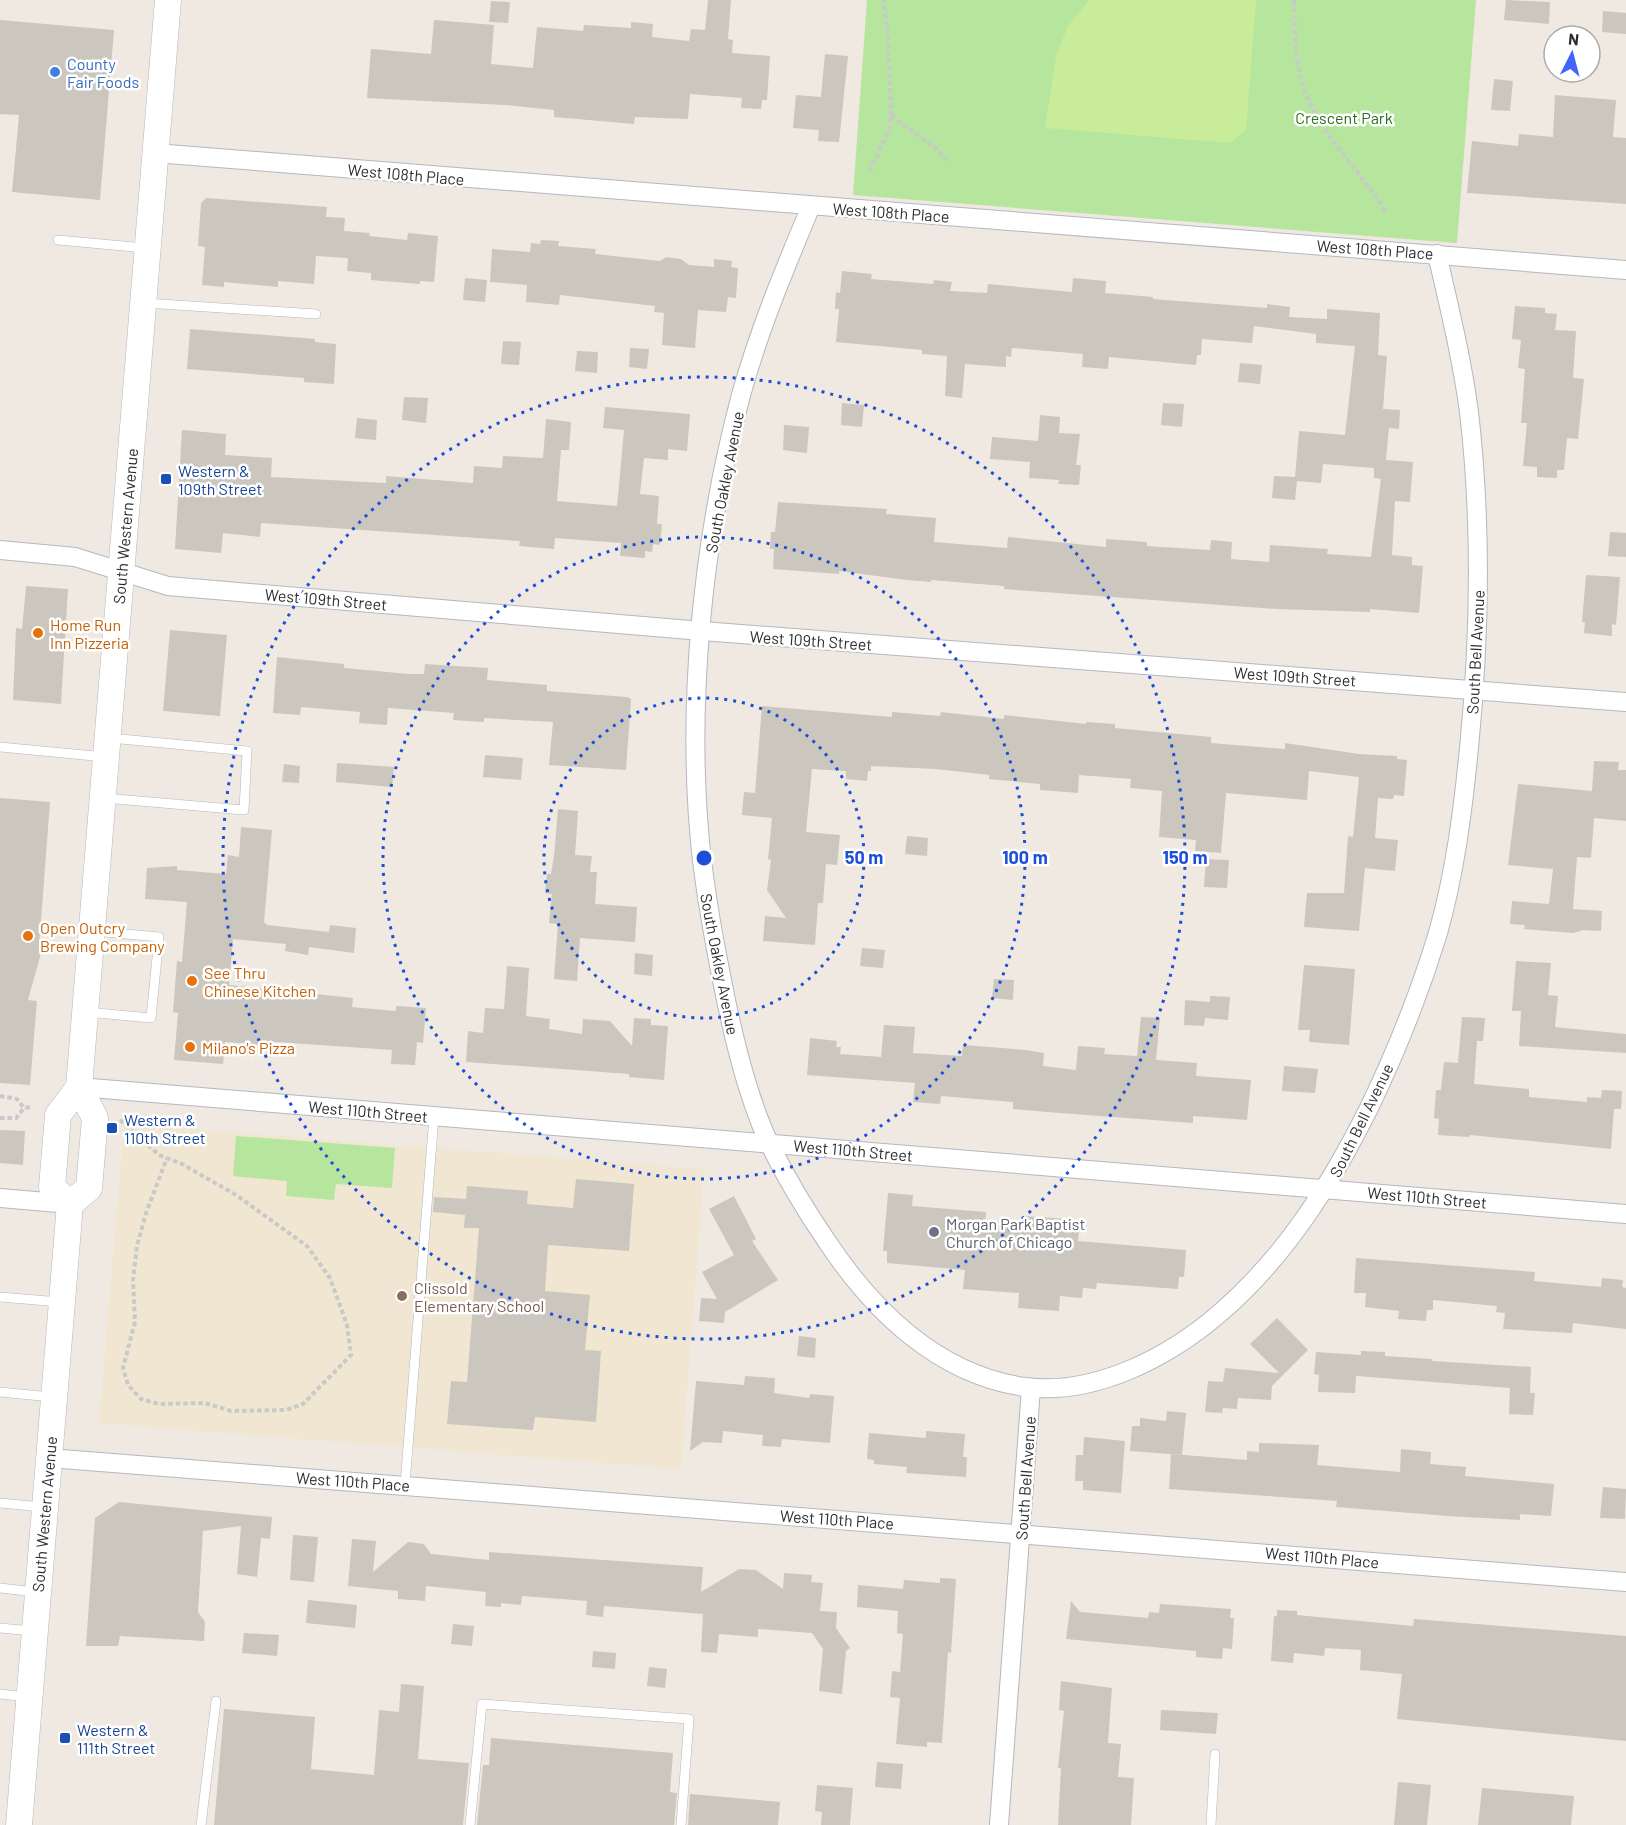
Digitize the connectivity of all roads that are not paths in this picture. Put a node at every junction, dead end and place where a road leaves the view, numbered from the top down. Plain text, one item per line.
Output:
1 (168, 0) edge
2 (155, 153) junction
3 (811, 206) junction
4 (58, 240) dead end
5 (147, 248) junction
6 (1437, 254) junction
7 (1626, 270) edge
8 (143, 303) junction
9 (316, 314) dead end
10 (0, 550) edge
11 (121, 572) junction
12 (702, 631) junction
13 (1474, 690) junction
14 (1626, 702) edge
15 (0, 747) edge
16 (107, 747) junction
17 (103, 798) junction
18 (92, 931) junction
19 (85, 1012) junction
20 (79, 1087) junction
21 (434, 1116) junction
22 (768, 1143) junction
23 (1327, 1188) junction
24 (0, 1197) edge
25 (69, 1204) junction
26 (1626, 1214) edge
27 (0, 1297) edge
28 (61, 1302) junction
29 (1031, 1388) junction
30 (0, 1392) edge
31 (54, 1397) junction
32 (49, 1458) junction
33 (405, 1485) junction
34 (0, 1503) edge
35 (45, 1507) junction
36 (1022, 1533) junction
37 (1626, 1581) edge
38 (0, 1588) edge
39 (38, 1592) junction
40 (0, 1628) edge
41 (34, 1631) junction
42 (0, 1694) edge
43 (29, 1697) junction
44 (216, 1701) dead end
45 (1215, 1754) dead end
46 (19, 1825) edge
47 (201, 1825) edge
48 (470, 1825) edge
49 (681, 1825) edge
50 (999, 1825) edge
51 (1211, 1825) edge

1 - 2 main road, South Western Avenue
2 - 3 street, West 108th Place
2 - 5 main road, South Western Avenue
3 - 6 street, West 108th Place
3 - 12 street, South Oakley Avenue
4 - 5 lane
5 - 8 main road, South Western Avenue
6 - 7 street, West 108th Place
6 - 13 street, South Bell Avenue
8 - 9 lane
8 - 11 main road, South Western Avenue
10 - 11 street, West 109th Street
11 - 12 street, West 109th Street
11 - 16 main road, South Western Avenue
12 - 13 street, West 109th Street
12 - 22 street, South Oakley Avenue
13 - 14 street, West 109th Street
13 - 23 street, South Bell Avenue
15 - 16 lane
16 - 17 main road, South Western Avenue
16 - 17 lane
17 - 18 main road, South Western Avenue
18 - 19 main road, South Western Avenue
18 - 19 lane
19 - 20 main road, South Western Avenue
20 - 21 street, West 110th Street
20 - 25 main road
20 - 25 main road
21 - 22 street, West 110th Street
21 - 33 lane
22 - 23 street, West 110th Street
22 - 29 street, South Oakley Avenue
23 - 26 street, West 110th Street
23 - 29 street, South Bell Avenue
24 - 25 street
25 - 28 main road, South Western Avenue
27 - 28 lane
28 - 31 main road, South Western Avenue
29 - 36 street, South Bell Avenue
30 - 31 lane
31 - 32 main road, South Western Avenue
32 - 33 street, West 110th Place
32 - 35 main road, South Western Avenue
33 - 36 street, West 110th Place
34 - 35 lane
35 - 39 main road, South Western Avenue
36 - 37 street, West 110th Place
36 - 50 street, South Bell Avenue
38 - 39 lane
39 - 41 main road, South Western Avenue
40 - 41 lane
41 - 43 main road, South Western Avenue
42 - 43 lane
43 - 46 main road, South Western Avenue
44 - 47 lane
45 - 51 lane
48 - 49 lane

